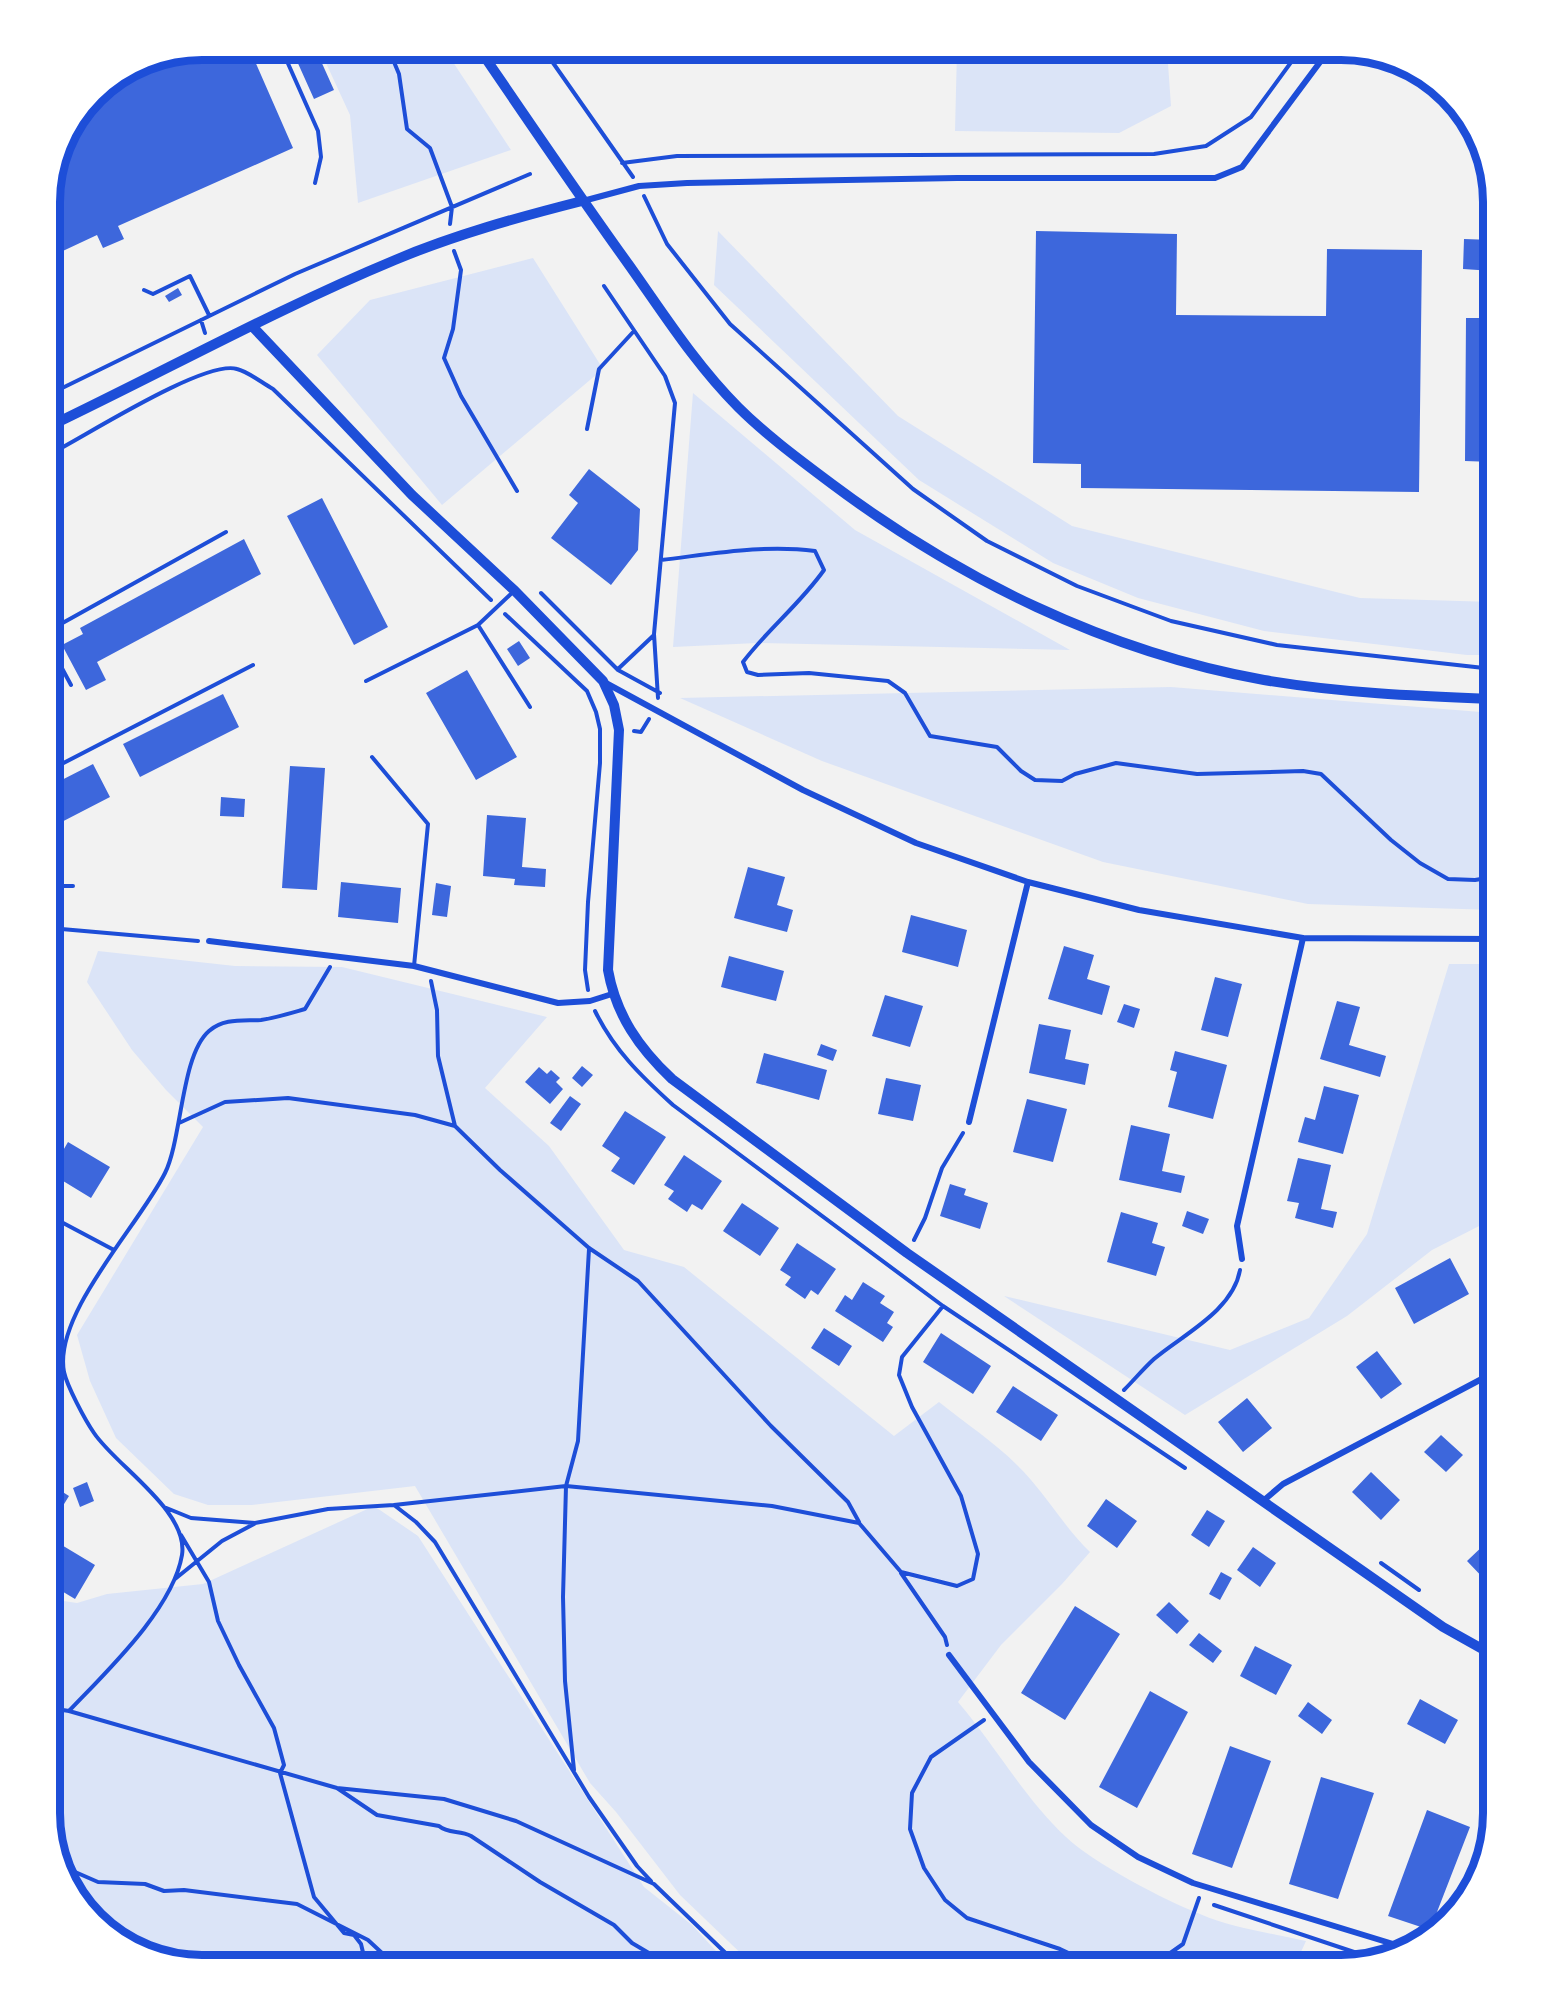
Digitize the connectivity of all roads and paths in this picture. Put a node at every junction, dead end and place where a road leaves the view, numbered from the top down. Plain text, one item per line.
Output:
1 (286, 60) edge
2 (393, 60) edge
3 (487, 60) edge
4 (551, 60) edge
5 (1293, 60) edge
6 (1322, 60) edge
7 (622, 163) junction
8 (530, 174) dead end
9 (315, 183) dead end
10 (639, 186) junction
11 (582, 201) junction
12 (452, 207) junction
13 (449, 240) junction
14 (604, 286) dead end
15 (144, 290) dead end
16 (209, 315) junction
17 (252, 326) junction
18 (634, 331) junction
19 (60, 389) edge
20 (60, 421) edge
21 (587, 429) dead end
22 (60, 449) edge
23 (517, 491) dead end
24 (226, 532) dead end
25 (661, 560) junction
26 (515, 591) junction
27 (497, 606) junction
28 (60, 624) edge
29 (478, 625) junction
30 (654, 634) junction
31 (60, 665) edge
32 (253, 665) dead end
33 (1483, 668) edge
34 (366, 681) dead end
35 (603, 681) junction
36 (71, 685) dead end
37 (587, 691) junction
38 (1483, 698) edge
39 (531, 707) dead end
40 (654, 710) junction
41 (600, 729) junction
42 (619, 730) junction
43 (372, 757) dead end
44 (60, 765) edge
45 (1483, 879) edge
46 (1028, 882) junction
47 (60, 885) edge
48 (73, 886) dead end
49 (60, 929) edge
50 (1303, 938) junction
51 (1483, 939) edge
52 (209, 942) joint
53 (335, 959) junction
54 (414, 966) junction
55 (428, 969) junction
56 (612, 994) junction
57 (590, 1000) junction
58 (969, 1122) joint
59 (178, 1123) junction
60 (455, 1126) junction
61 (60, 1221) edge
62 (589, 1248) junction
63 (114, 1250) junction
64 (907, 1253) junction
65 (1242, 1259) joint
66 (895, 1272) junction
67 (943, 1306) junction
68 (1483, 1379) edge
69 (1116, 1398) junction
70 (1107, 1415) junction
71 (1195, 1475) dead end
72 (566, 1486) junction
73 (1263, 1501) junction
74 (394, 1505) junction
75 (164, 1507) junction
76 (255, 1523) junction
77 (860, 1523) junction
78 (179, 1531) junction
79 (197, 1563) junction
80 (901, 1572) junction
81 (174, 1580) junction
82 (945, 1637) dead end
83 (1483, 1649) edge
84 (949, 1655) dead end
85 (60, 1710) edge
86 (69, 1711) junction
87 (984, 1720) dead end
88 (574, 1772) junction
89 (280, 1773) junction
90 (337, 1788) junction
91 (73, 1871) edge
92 (654, 1884) junction
93 (1199, 1898) dead end
94 (335, 1921) junction
95 (1393, 1944) edge
96 (364, 1955) edge
97 (386, 1955) edge
98 (652, 1955) edge
99 (728, 1955) edge
100 (1073, 1955) edge
101 (1167, 1955) edge

1 - 9 lane
2 - 12 path
3 - 11 street
4 - 7 path
5 - 7 path
6 - 10 street
7 - 10 path
8 - 12 path
10 - 11 street
10 - 33 path
11 - 13 street
11 - 38 street
12 - 13 path
12 - 16 path
13 - 17 street
13 - 23 path
14 - 18 path
15 - 16 path
16 - 19 path
17 - 20 street
17 - 26 street
18 - 21 path
18 - 25 path
22 - 27 path
24 - 28 lane
25 - 30 path
25 - 45 path
26 - 27 lane
26 - 35 street
27 - 29 lane
27 - 37 path
29 - 34 lane
29 - 39 lane
30 - 35 path
30 - 40 path
31 - 36 lane
32 - 44 path
35 - 37 path
35 - 40 street
35 - 42 street
37 - 41 path
40 - 42 path
40 - 46 street
41 - 42 path
41 - 57 path
42 - 56 street
43 - 54 lane
46 - 50 street
46 - 58 street
47 - 48 lane
49 - 52 path
50 - 51 street
50 - 65 street
52 - 53 street
53 - 54 street
53 - 59 path
54 - 55 street
55 - 57 street
55 - 60 path
56 - 57 street
56 - 64 street
57 - 66 path
58 - 64 path
59 - 60 path
59 - 63 path
60 - 62 path
61 - 63 path
62 - 72 path
62 - 77 path
63 - 75 path
64 - 66 path
64 - 69 street
65 - 69 path
66 - 67 path
67 - 70 path
67 - 80 path
68 - 73 street
69 - 70 path
69 - 73 street
70 - 71 path
72 - 74 path
72 - 77 path
72 - 88 path
73 - 83 street
74 - 76 path
74 - 88 path
75 - 76 path
75 - 78 path
76 - 79 path
77 - 80 path
78 - 79 path
78 - 81 path
79 - 81 path
79 - 89 path
80 - 82 path
81 - 86 path
84 - 95 street
85 - 86 path
86 - 89 path
87 - 100 path
88 - 92 path
89 - 90 path
89 - 94 path
90 - 92 path
90 - 98 path
91 - 94 path
92 - 99 path
93 - 101 path
94 - 96 path
94 - 97 path

